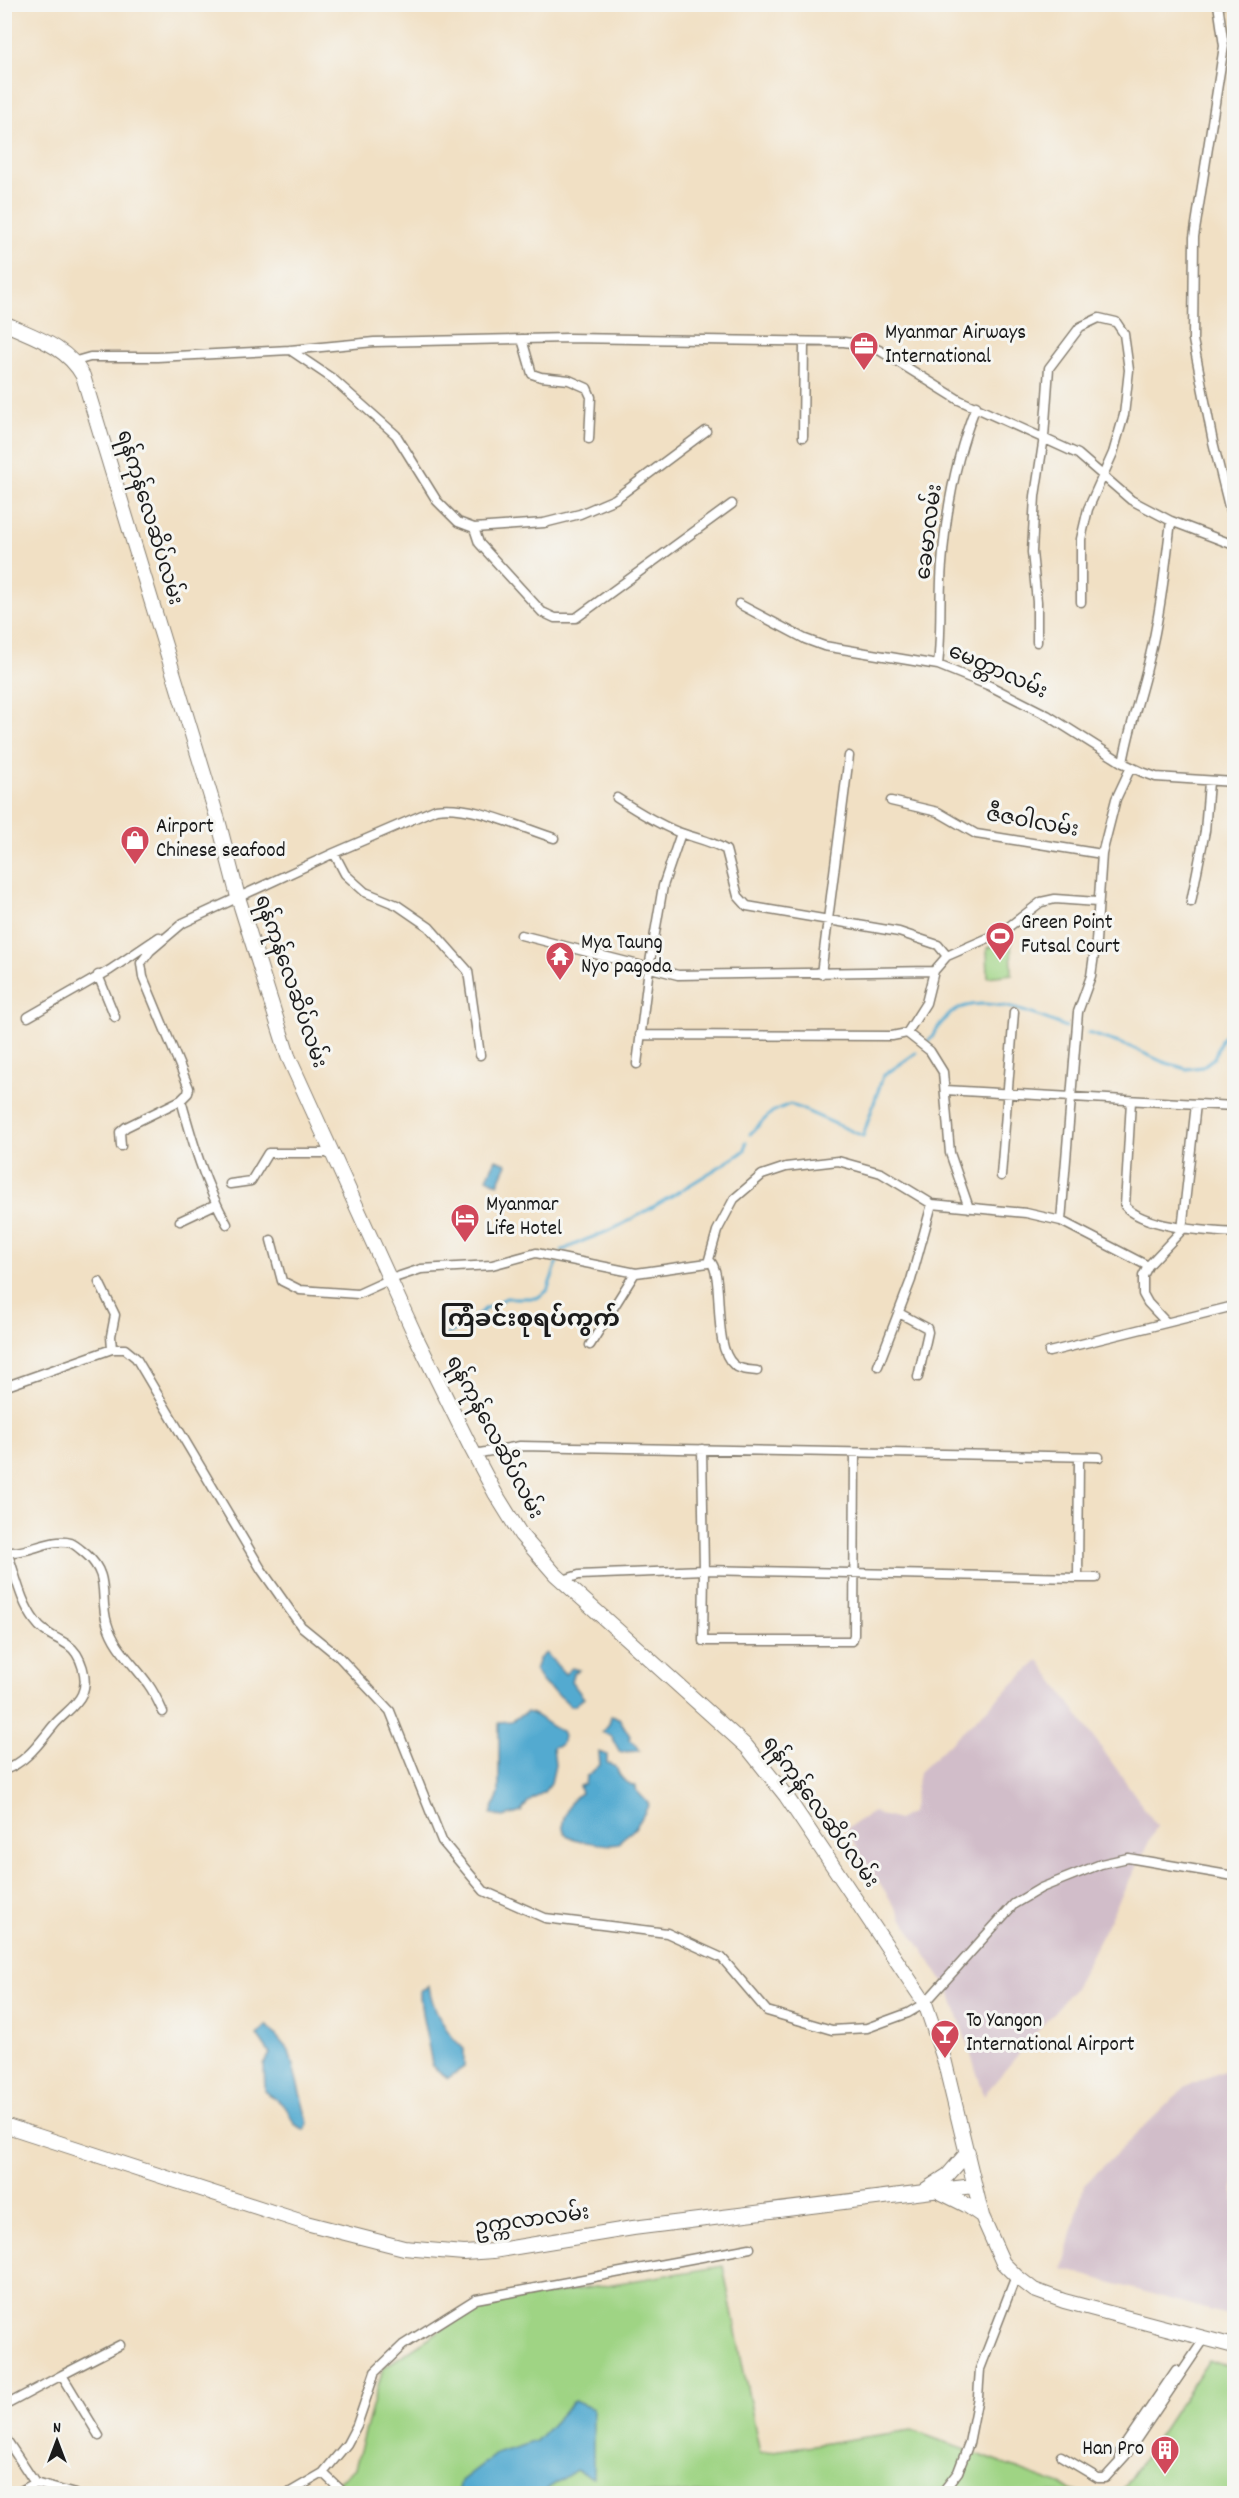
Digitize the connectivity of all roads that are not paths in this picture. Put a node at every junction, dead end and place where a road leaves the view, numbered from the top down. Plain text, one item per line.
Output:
1 (1218, 4) edge
2 (4, 323) edge
3 (522, 339) junction
4 (804, 342) junction
5 (290, 350) junction
6 (76, 361) junction
7 (976, 406) junction
8 (706, 431) dead end
9 (803, 437) dead end
10 (1044, 437) junction
11 (589, 439) dead end
12 (1103, 474) junction
13 (732, 504) dead end
14 (1171, 521) junction
15 (1234, 527) edge
16 (474, 528) junction
17 (1234, 545) edge
18 (1081, 602) dead end
19 (739, 604) dead end
20 (1037, 642) dead end
21 (938, 665) junction
22 (849, 756) dead end
23 (1127, 765) junction
24 (1209, 782) junction
25 (1234, 782) edge
26 (617, 798) dead end
27 (891, 801) dead end
28 (681, 833) junction
29 (554, 838) dead end
30 (334, 853) junction
31 (1102, 854) junction
32 (238, 897) junction
33 (1097, 902) junction
34 (1191, 902) dead end
35 (829, 920) junction
36 (171, 932) junction
37 (521, 935) dead end
38 (946, 956) junction
39 (649, 968) junction
40 (934, 971) junction
41 (821, 974) junction
42 (98, 975) junction
43 (1014, 1012) dead end
44 (28, 1017) dead end
45 (115, 1017) dead end
46 (907, 1033) junction
47 (639, 1035) junction
48 (480, 1055) dead end
49 (637, 1064) dead end
50 (945, 1090) junction
51 (1007, 1094) junction
52 (1073, 1096) junction
53 (181, 1100) junction
54 (1131, 1101) junction
55 (1196, 1104) junction
56 (1234, 1106) edge
57 (121, 1146) dead end
58 (334, 1152) junction
59 (1001, 1176) dead end
60 (230, 1184) dead end
61 (216, 1204) junction
62 (932, 1204) junction
63 (969, 1208) junction
64 (180, 1221) dead end
65 (1061, 1221) junction
66 (226, 1224) dead end
67 (1182, 1230) junction
68 (1234, 1233) edge
69 (271, 1240) dead end
70 (710, 1261) junction
71 (1148, 1266) junction
72 (635, 1273) junction
73 (391, 1279) junction
74 (99, 1282) dead end
75 (1234, 1306) edge
76 (899, 1313) junction
77 (1166, 1322) junction
78 (590, 1345) dead end
79 (112, 1349) junction
80 (1049, 1352) dead end
81 (878, 1366) dead end
82 (757, 1371) dead end
83 (918, 1377) dead end
84 (4, 1387) edge
85 (702, 1449) junction
86 (855, 1453) junction
87 (474, 1454) junction
88 (1079, 1457) junction
89 (1099, 1457) dead end
90 (6, 1548) edge
91 (704, 1570) junction
92 (854, 1574) junction
93 (1078, 1578) junction
94 (1096, 1578) dead end
95 (562, 1580) junction
96 (163, 1712) dead end
97 (4, 1770) edge
98 (1234, 1876) edge
99 (925, 2003) junction
100 (4, 2125) edge
101 (968, 2152) junction
102 (973, 2186) junction
103 (929, 2191) junction
104 (982, 2216) junction
105 (750, 2248) dead end
106 (1016, 2276) junction
107 (1202, 2337) junction
108 (120, 2344) dead end
109 (1234, 2346) edge
110 (62, 2375) junction
111 (4, 2406) edge
112 (4, 2436) edge
113 (99, 2436) dead end
114 (1060, 2456) dead end
115 (323, 2473) junction
116 (35, 2483) junction
117 (339, 2492) edge
118 (15, 2493) edge
119 (75, 2493) edge
120 (287, 2493) edge
121 (941, 2493) edge

1 - 15 street
2 - 6 main road
3 - 4 street
3 - 5 street
3 - 11 street
4 - 7 street
4 - 9 street
5 - 6 street
5 - 16 street
6 - 32 main road, ရန်ကုန်လေဆိပ်လမ်း
7 - 10 street
7 - 21 street, ခေမာလမ်း
8 - 16 street
10 - 12 street
10 - 12 street
10 - 20 street
12 - 14 street
12 - 18 street
13 - 16 street
14 - 17 street
14 - 23 street
19 - 21 street, မေတ္တာလမ်း
21 - 23 street, မေတ္တာလမ်း
22 - 35 street
23 - 24 street, မေတ္တာလမ်း
23 - 31 street
24 - 25 street, မေတ္တာလမ်း
24 - 34 street
26 - 28 street
27 - 31 street, ဇီဇဝါလမ်း
28 - 35 street
28 - 39 street
29 - 30 street
30 - 32 street
30 - 48 street
31 - 33 street
32 - 36 street
32 - 58 main road, ရန်ကုန်လေဆိပ်လမ်း
33 - 38 street
33 - 52 street
35 - 38 street
35 - 41 street
36 - 42 street
36 - 53 street
37 - 39 street
38 - 40 street
39 - 41 street
39 - 47 street
40 - 41 street
40 - 46 street
42 - 44 street
42 - 45 street
43 - 51 street
46 - 47 street
46 - 50 street
47 - 49 street
50 - 51 street
50 - 63 street
51 - 52 street
51 - 59 street
52 - 54 street
52 - 65 street
53 - 57 street
53 - 61 street
54 - 55 street
54 - 67 street
55 - 56 street
55 - 67 street
58 - 60 street
58 - 73 main road, ရန်ကုန်လေဆိပ်လမ်း
61 - 64 street
61 - 66 street
62 - 63 street
62 - 70 street
62 - 76 street
63 - 65 street
65 - 71 street
67 - 68 street
67 - 71 street
69 - 73 street
70 - 72 street
70 - 82 street
71 - 77 street
72 - 73 street
72 - 78 street
73 - 87 main road, ရန်ကုန်လေဆိပ်လမ်း
74 - 79 street
75 - 77 street
76 - 81 street
76 - 83 street
77 - 80 street
79 - 84 street
79 - 99 street
85 - 86 street
85 - 87 street
85 - 91 street
86 - 88 street
86 - 92 street
87 - 95 main road, ရန်ကုန်လေဆိပ်လမ်း
88 - 89 street
88 - 93 street
90 - 96 street
90 - 97 street
91 - 92 street
91 - 92 street
91 - 95 street
92 - 93 street
93 - 94 street
95 - 99 main road, ရန်ကုန်လေဆိပ်လမ်း
98 - 99 street
99 - 101 main road, ရန်ကုန်လေဆိပ်လမ်း
100 - 103 main road, ဥက္ကလာလမ်း
101 - 102 main road, ရန်ကုန်လေဆိပ်လမ်း
101 - 103 main road
102 - 103 main road, ဥက္ကလာလမ်း
102 - 104 main road, ရန်ကုန်လေဆိပ်လမ်း
103 - 104 main road
104 - 106 main road, ရန်ကုန်လေဆိပ်လမ်း
105 - 115 street
106 - 107 main road, ရန်ကုန်လေဆိပ်လမ်း
106 - 121 street
107 - 109 main road, ရန်ကုန်လေဆိပ်လမ်း
107 - 114 street
108 - 110 street
110 - 111 street
110 - 113 street
112 - 116 street
115 - 117 street
115 - 120 street
116 - 118 street
116 - 119 street

